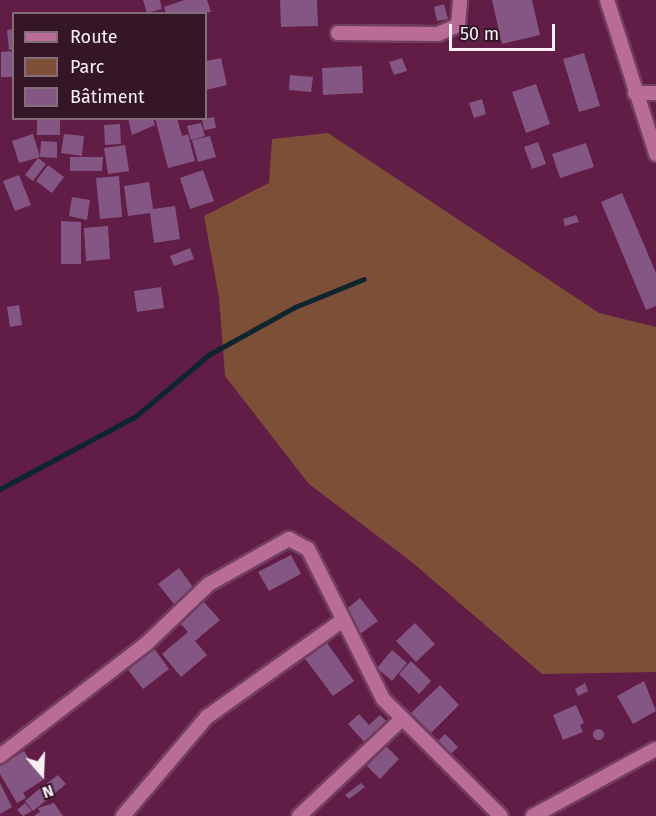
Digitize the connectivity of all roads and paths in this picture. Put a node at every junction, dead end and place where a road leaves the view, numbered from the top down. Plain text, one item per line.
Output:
1 (460, 0) edge
2 (607, 0) edge
3 (338, 33) dead end
4 (635, 93) junction
5 (656, 93) edge
6 (656, 154) edge
7 (343, 620) junction
8 (402, 719) junction
9 (656, 749) edge
10 (0, 756) edge
11 (123, 816) edge
12 (299, 816) edge
13 (501, 816) edge
14 (533, 816) edge

1 - 3 street
2 - 4 street
4 - 5 street
4 - 6 street
7 - 8 street
7 - 10 street
7 - 11 street
8 - 12 street
8 - 13 street
9 - 14 street

